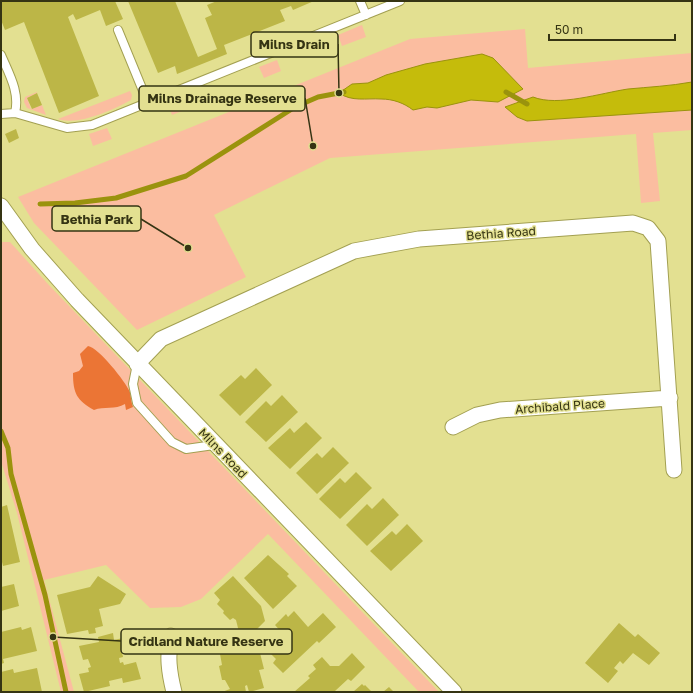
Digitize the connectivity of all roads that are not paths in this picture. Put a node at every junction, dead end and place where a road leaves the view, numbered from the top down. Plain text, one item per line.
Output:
1 (360, 1) edge
2 (400, 1) edge
3 (366, 14) junction
4 (118, 30) dead end
5 (1, 55) edge
6 (148, 103) junction
7 (15, 113) junction
8 (1, 114) edge
9 (3, 214) edge
10 (137, 364) junction
11 (670, 398) junction
12 (453, 427) dead end
13 (214, 445) junction
14 (674, 470) dead end
15 (171, 636) dead end
16 (174, 692) edge
17 (454, 692) edge

1 - 3 lane
2 - 3 lane
3 - 6 lane
4 - 6 lane
5 - 7 lane
6 - 7 lane
7 - 8 lane
9 - 10 street, Milns Road
10 - 11 street, Bethia Road
10 - 13 street, Milns Road
10 - 13 lane
11 - 12 street, Archibald Place
11 - 14 street, Bethia Road
13 - 17 street, Milns Road
15 - 16 street

